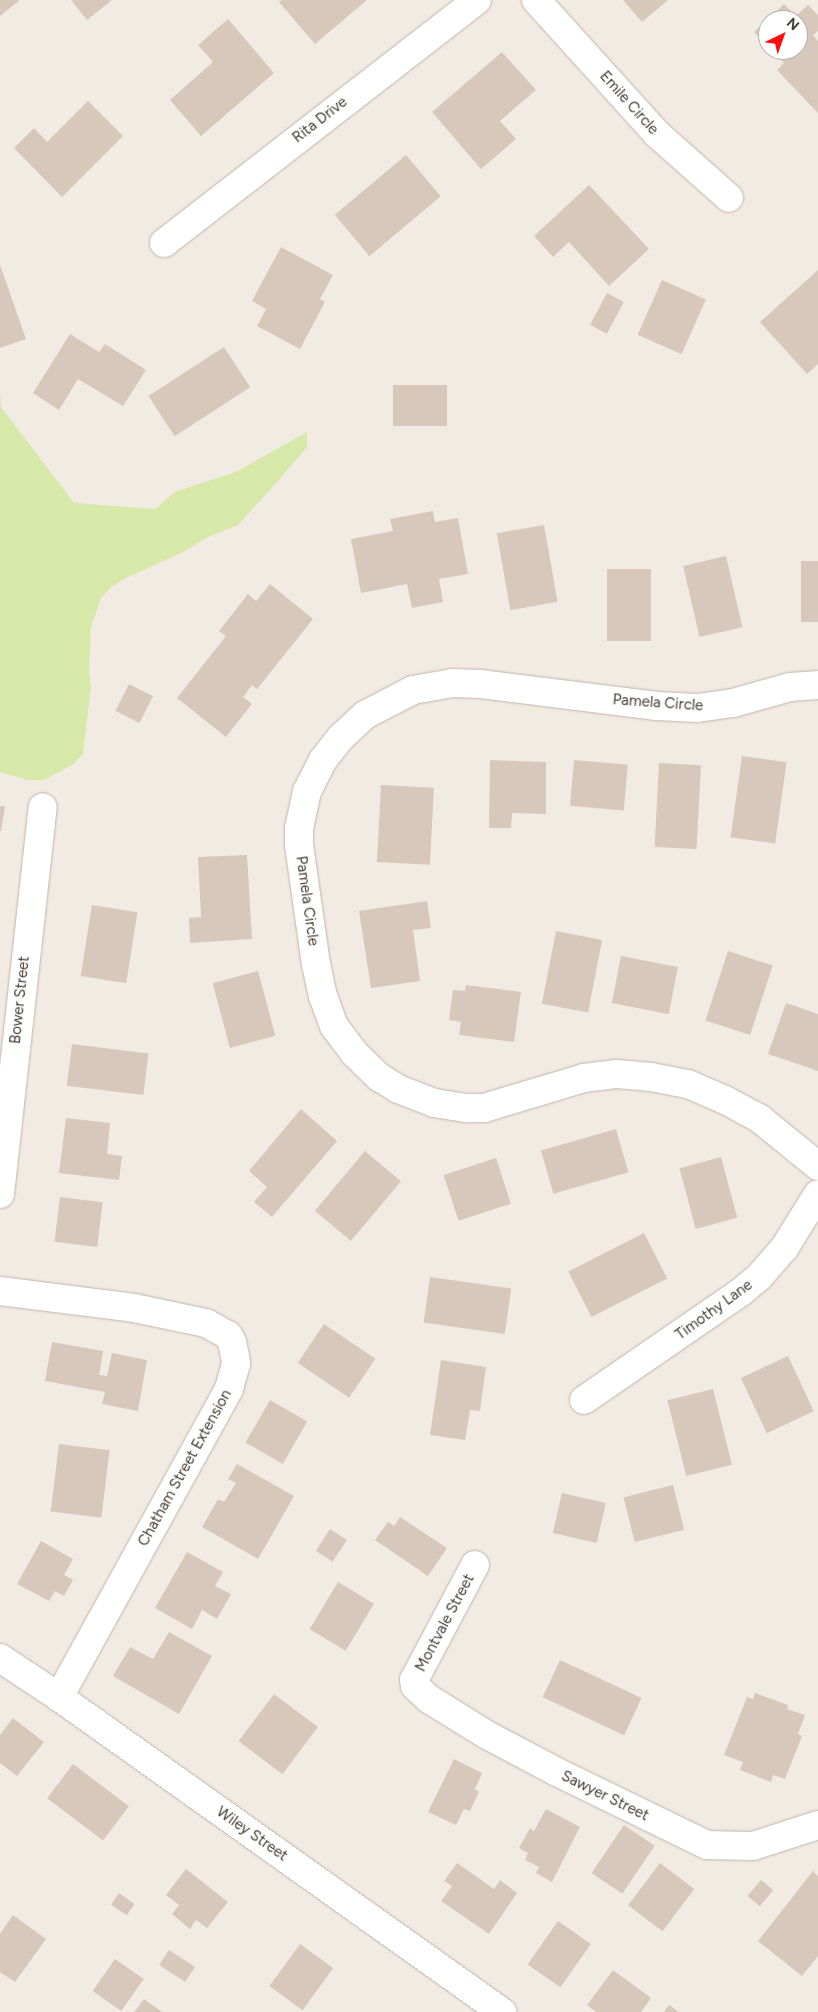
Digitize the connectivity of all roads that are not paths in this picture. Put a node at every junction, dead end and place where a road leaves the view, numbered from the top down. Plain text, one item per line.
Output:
1 (477, 0) edge
2 (536, 0) edge
3 (730, 198) dead end
4 (164, 243) dead end
5 (818, 685) edge
6 (43, 807) dead end
7 (10, 996) edge
8 (818, 1166) edge
9 (0, 1194) edge
10 (818, 1194) edge
11 (0, 1291) edge
12 (584, 1400) dead end
13 (475, 1565) dead end
14 (0, 1658) edge
15 (414, 1680) joint
16 (59, 1696) junction
17 (818, 1825) edge
18 (502, 2012) edge

1 - 4 street, Rita Drive
2 - 3 street, Emile Circle
5 - 8 street, Pamela Circle
6 - 7 street, Bower Street
7 - 9 street, Bower Street
10 - 12 street, Timothy Lane
11 - 16 street, Chatham Street Extension
13 - 15 street, Montvale Street
14 - 16 street, Wiley Street
15 - 17 street, Sawyer Street
16 - 18 street, Wiley Street

